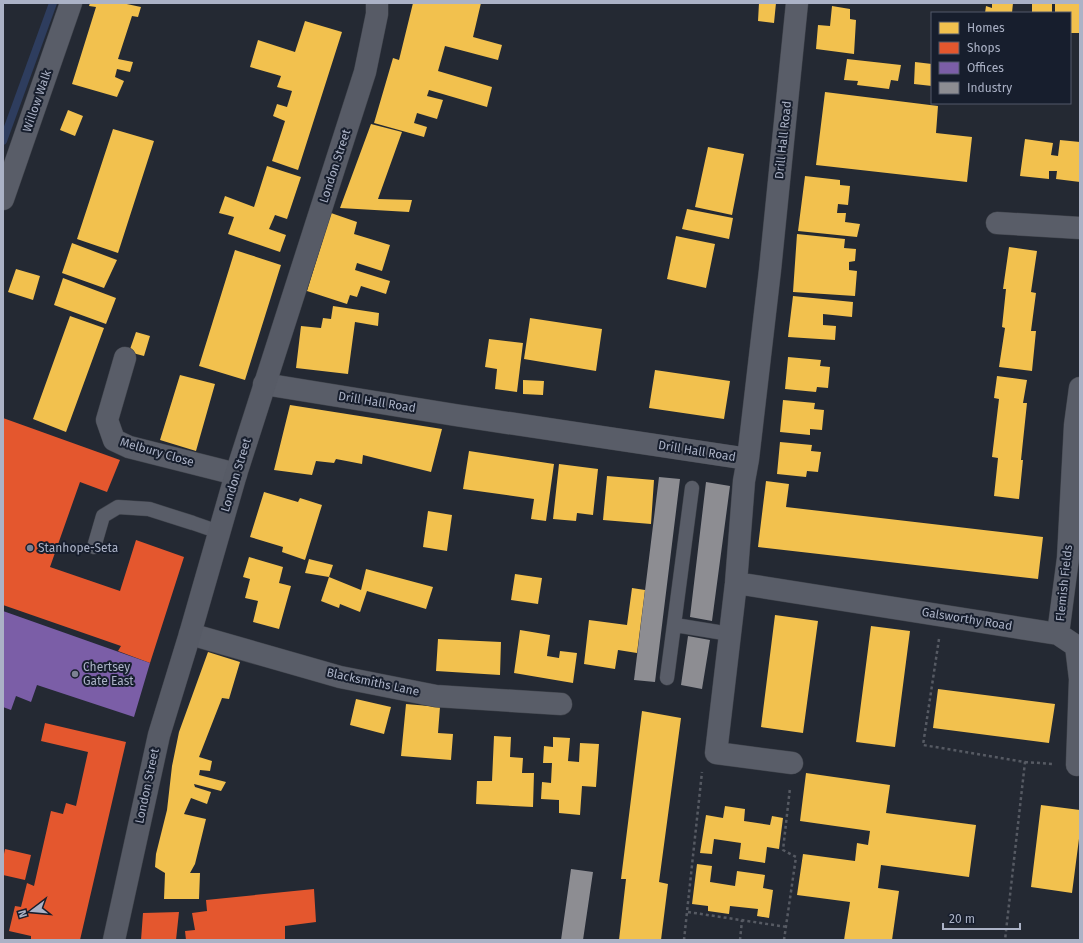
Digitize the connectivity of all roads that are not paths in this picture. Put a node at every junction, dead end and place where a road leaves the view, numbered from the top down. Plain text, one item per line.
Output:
1 (71, 3) edge
2 (797, 3) edge
3 (380, 7) edge
4 (3, 199) edge
5 (997, 223) dead end
6 (1080, 228) edge
7 (125, 358) dead end
8 (264, 384) junction
9 (1080, 388) edge
10 (748, 459) junction
11 (236, 474) junction
12 (692, 488) dead end
13 (219, 532) junction
14 (94, 547) dead end
15 (736, 583) junction
16 (675, 625) junction
17 (190, 634) junction
18 (730, 634) junction
19 (1058, 634) junction
20 (667, 678) dead end
21 (561, 704) dead end
22 (792, 763) road end
23 (1077, 764) dead end
24 (114, 940) edge

1 - 4 street, Willow Walk
2 - 10 street, Drill Hall Road
3 - 8 main road, London Street
5 - 6 street
7 - 11 street, Melbury Close
8 - 10 street, Drill Hall Road
8 - 11 main road, London Street
9 - 19 street, Flemish Fields
10 - 15 street
11 - 13 main road, London Street
12 - 16 lane
13 - 14 lane
13 - 17 main road, London Street
15 - 18 street
15 - 19 street, Galsworthy Road
16 - 18 lane
16 - 20 lane
17 - 21 street, Blacksmiths Lane
17 - 24 main road, London Street
18 - 22 street
19 - 23 street, Galsworthy Road

